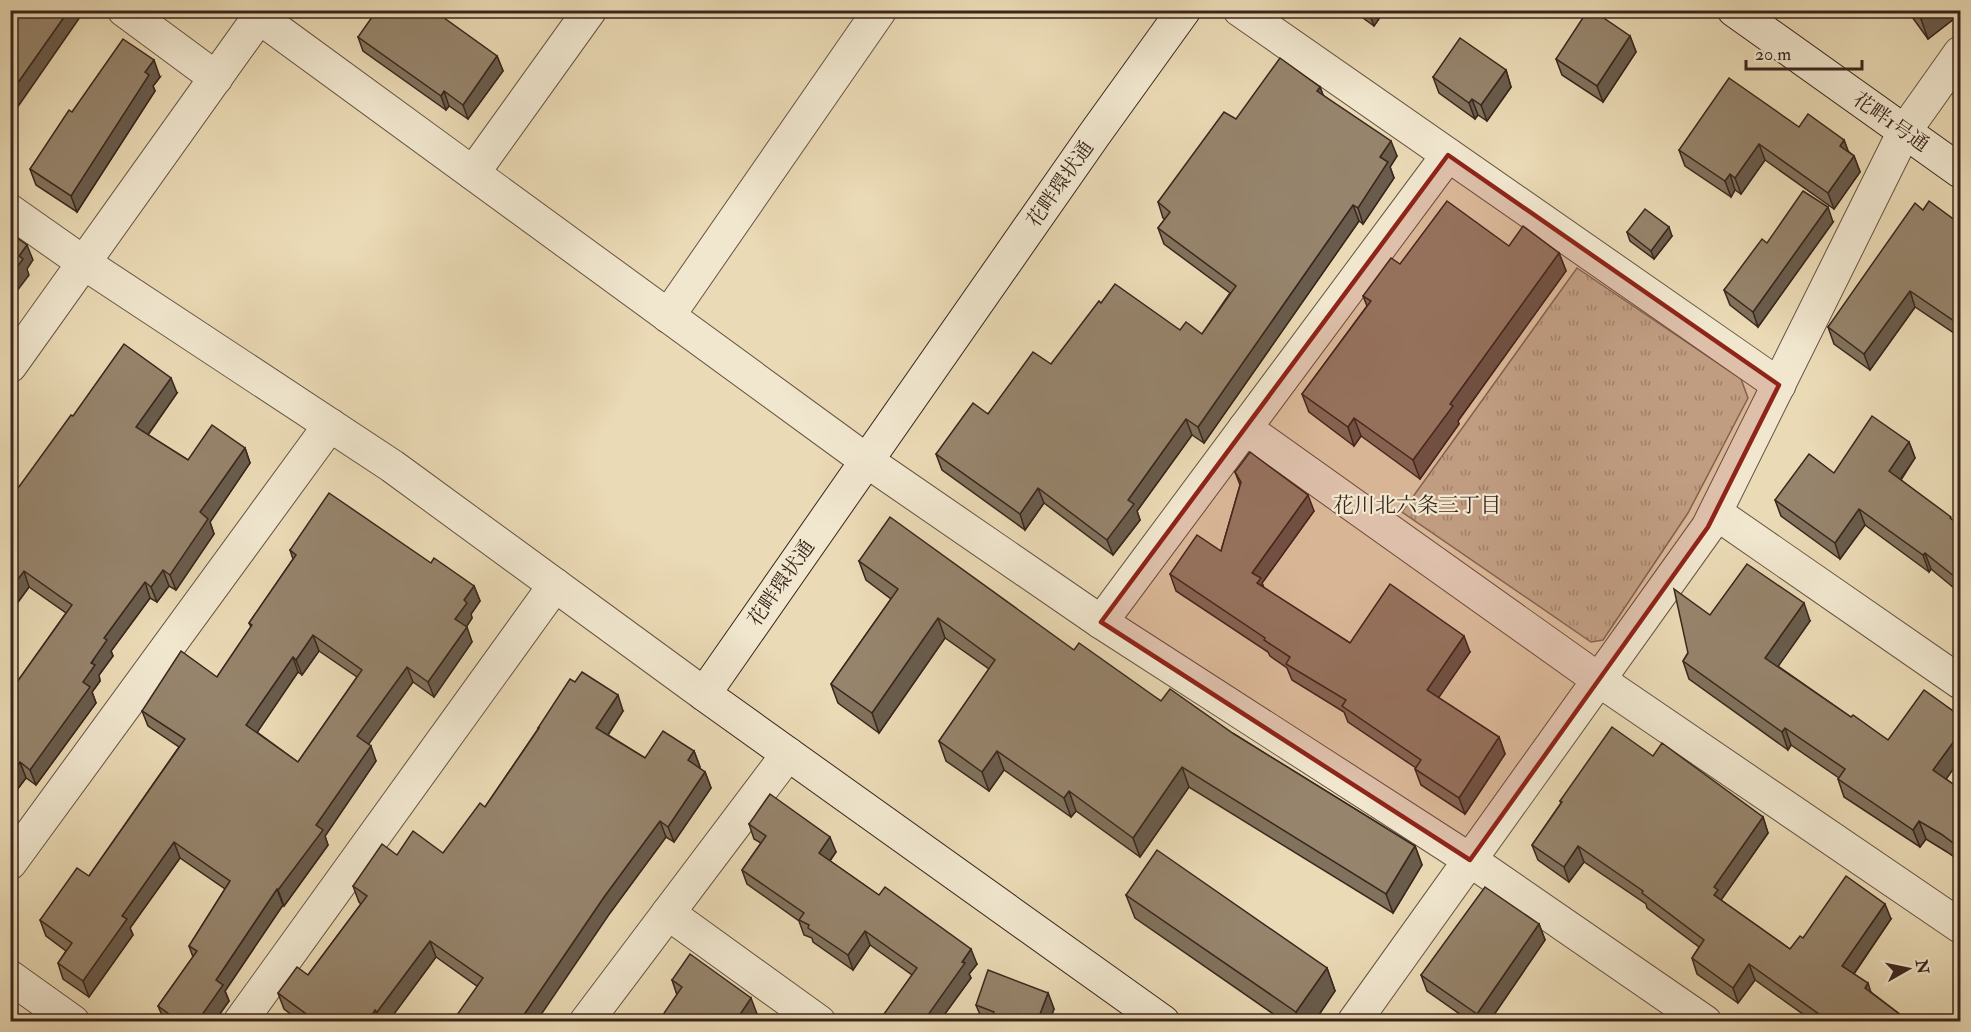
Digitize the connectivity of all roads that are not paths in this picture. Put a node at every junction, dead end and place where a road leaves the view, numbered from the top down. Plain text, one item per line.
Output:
1 (124, 10) edge
2 (590, 10) edge
3 (880, 10) edge
4 (1184, 10) edge
5 (1240, 10) edge
6 (1734, 10) edge
7 (261, 14) edge
8 (1960, 53) edge
9 (216, 78) junction
10 (1904, 132) junction
11 (1448, 154) junction
12 (1960, 171) edge
13 (473, 173) junction
14 (10, 211) edge
15 (84, 263) junction
16 (668, 316) junction
17 (10, 366) edge
18 (1779, 385) junction
19 (330, 425) junction
20 (1245, 428) junction
21 (867, 461) junction
22 (1716, 513) junction
23 (555, 585) junction
24 (1101, 622) junction
25 (1599, 680) junction
26 (1960, 682) edge
27 (704, 694) junction
28 (788, 754) junction
29 (1470, 860) junction
30 (10, 863) edge
31 (668, 913) junction
32 (1960, 926) edge
33 (10, 977) edge
34 (73, 1022) edge
35 (240, 1022) edge
36 (586, 1022) edge
37 (819, 1022) edge
38 (1163, 1022) edge
39 (1354, 1022) edge
40 (1705, 1022) edge

1 - 9 street
2 - 13 street
3 - 16 street
4 - 21 street, 花畔環状通
5 - 11 street
6 - 10 street, 花畔1号通
7 - 9 street
7 - 13 street
8 - 10 street
9 - 15 street
10 - 12 street, 花畔1号通
10 - 18 street
11 - 18 street
11 - 20 street
13 - 16 street
14 - 15 street
15 - 17 street
15 - 19 street
16 - 21 street
18 - 22 street
19 - 23 street
19 - 30 street
20 - 24 street
20 - 25 street
21 - 24 street
21 - 27 street, 花畔環状通
22 - 25 street
22 - 26 street
23 - 27 street
23 - 35 street
24 - 29 street
25 - 29 street
25 - 32 street
27 - 28 street
28 - 31 street
28 - 38 street
29 - 39 street
29 - 40 street
31 - 36 street
31 - 37 street
33 - 34 street

